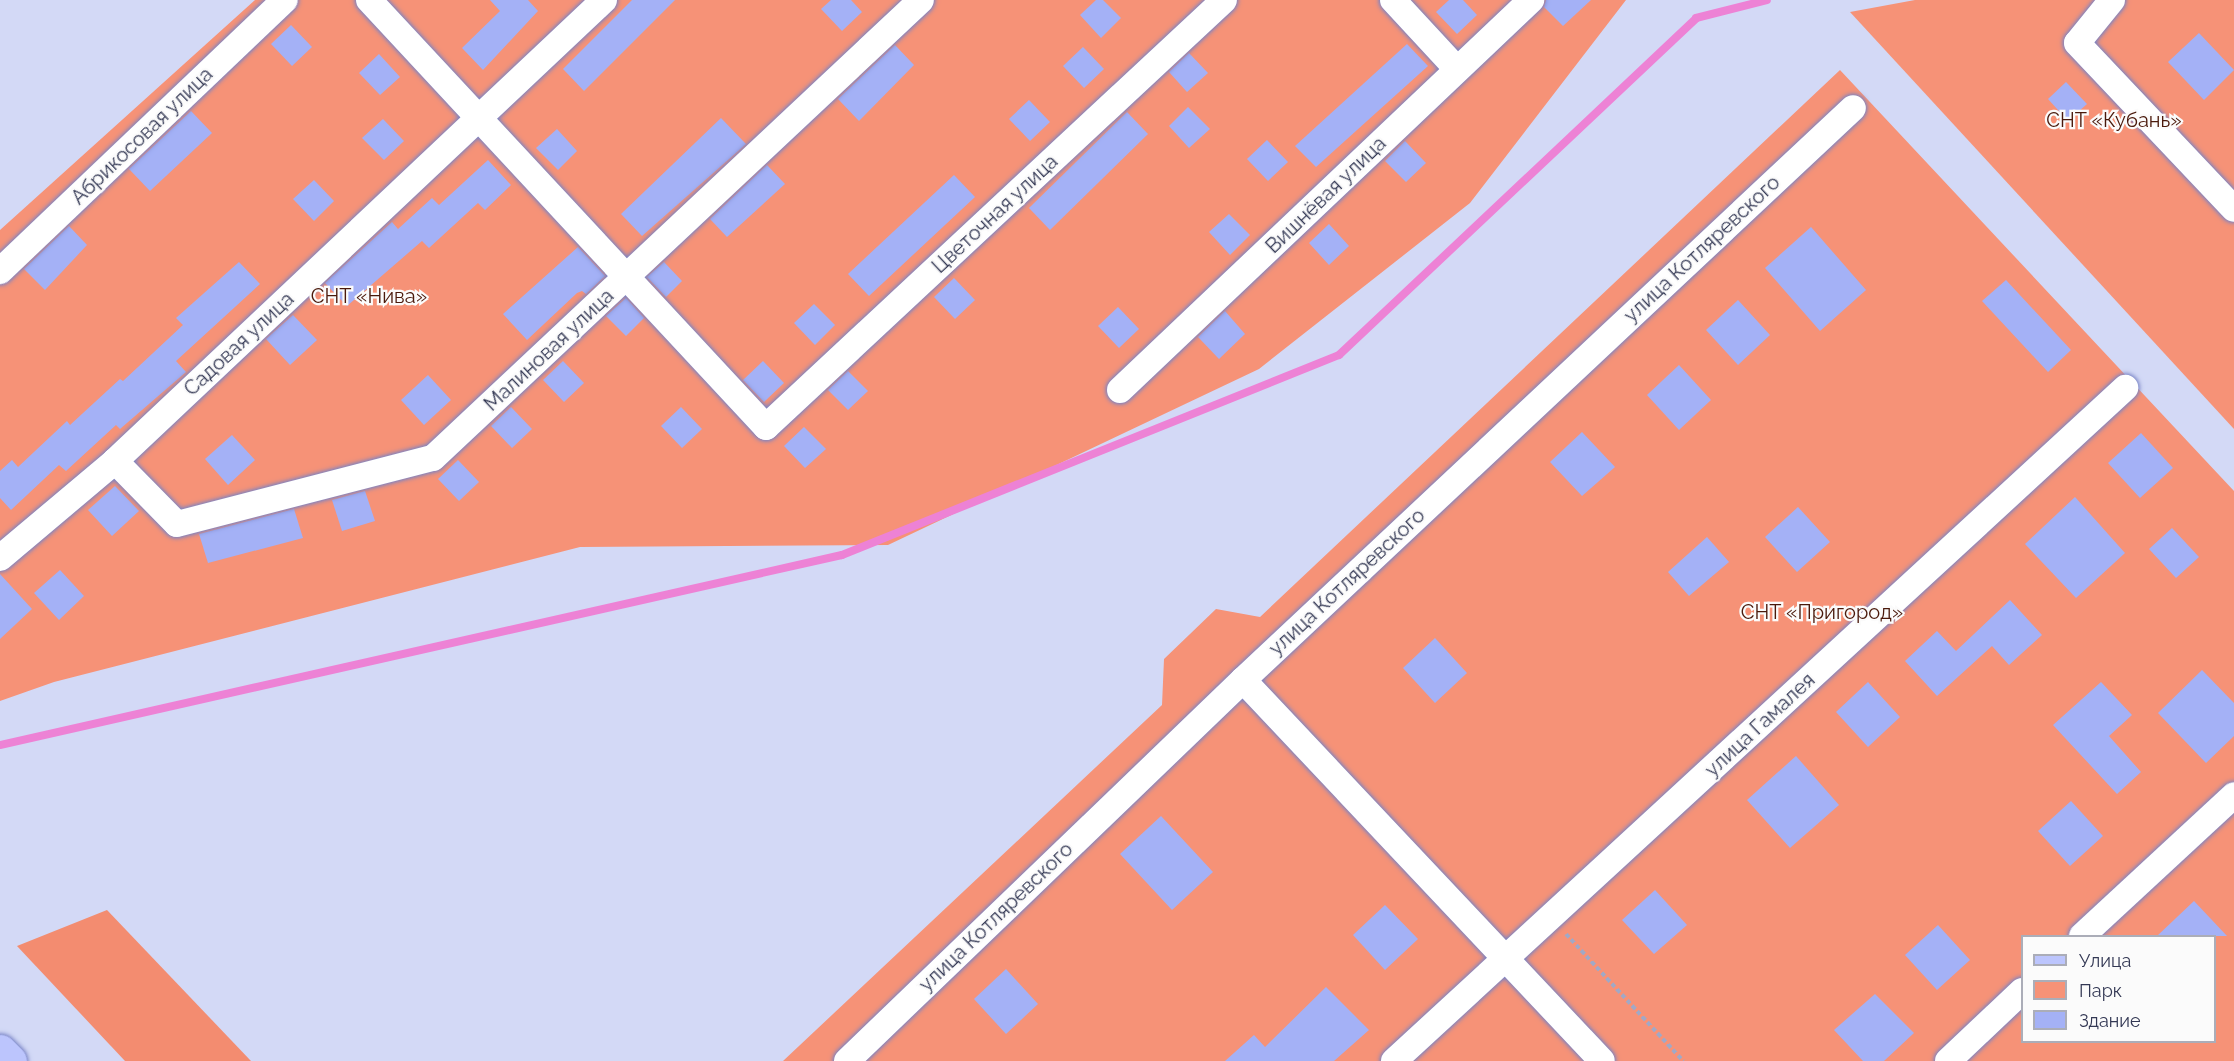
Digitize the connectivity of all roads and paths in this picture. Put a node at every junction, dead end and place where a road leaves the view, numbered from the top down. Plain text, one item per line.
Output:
1 (285, 0) edge
2 (369, 0) edge
3 (604, 0) edge
4 (921, 0) edge
5 (1224, 0) edge
6 (1393, 0) edge
7 (1531, 0) edge
8 (2112, 0) edge
9 (1457, 69) junction
10 (1853, 108) dead end
11 (480, 116) junction
12 (2234, 209) edge
13 (0, 271) edge
14 (626, 279) junction
15 (2125, 388) dead end
16 (1120, 390) dead end
17 (115, 461) junction
18 (0, 558) edge
19 (1243, 680) junction
20 (2234, 795) edge
21 (1552, 918) junction
22 (2083, 935) edge
23 (1507, 956) junction
24 (2021, 993) edge
25 (0, 1051) edge
26 (10, 1061) edge
27 (847, 1061) edge
28 (1394, 1061) edge
29 (1602, 1061) edge
30 (1683, 1061) edge
31 (1948, 1061) edge

1 - 13 street, Абрикосовая улица
2 - 11 street
3 - 11 street, Садовая улица
4 - 14 street, Малиновая улица
5 - 14 street, Цветочная улица
6 - 9 street
7 - 9 street, Вишнёвая улица
8 - 12 street
9 - 16 street, Вишнёвая улица
10 - 19 street, улица Котляревского
11 - 14 street
11 - 17 street, Садовая улица
14 - 17 street, Малиновая улица
15 - 21 street, улица Гамалея
17 - 18 street, Садовая улица
19 - 23 street
19 - 27 street, улица Котляревского
20 - 22 street
21 - 23 street, улица Гамалея
21 - 30 path
23 - 28 street, улица Гамалея
23 - 29 street
24 - 31 street
25 - 26 main road

